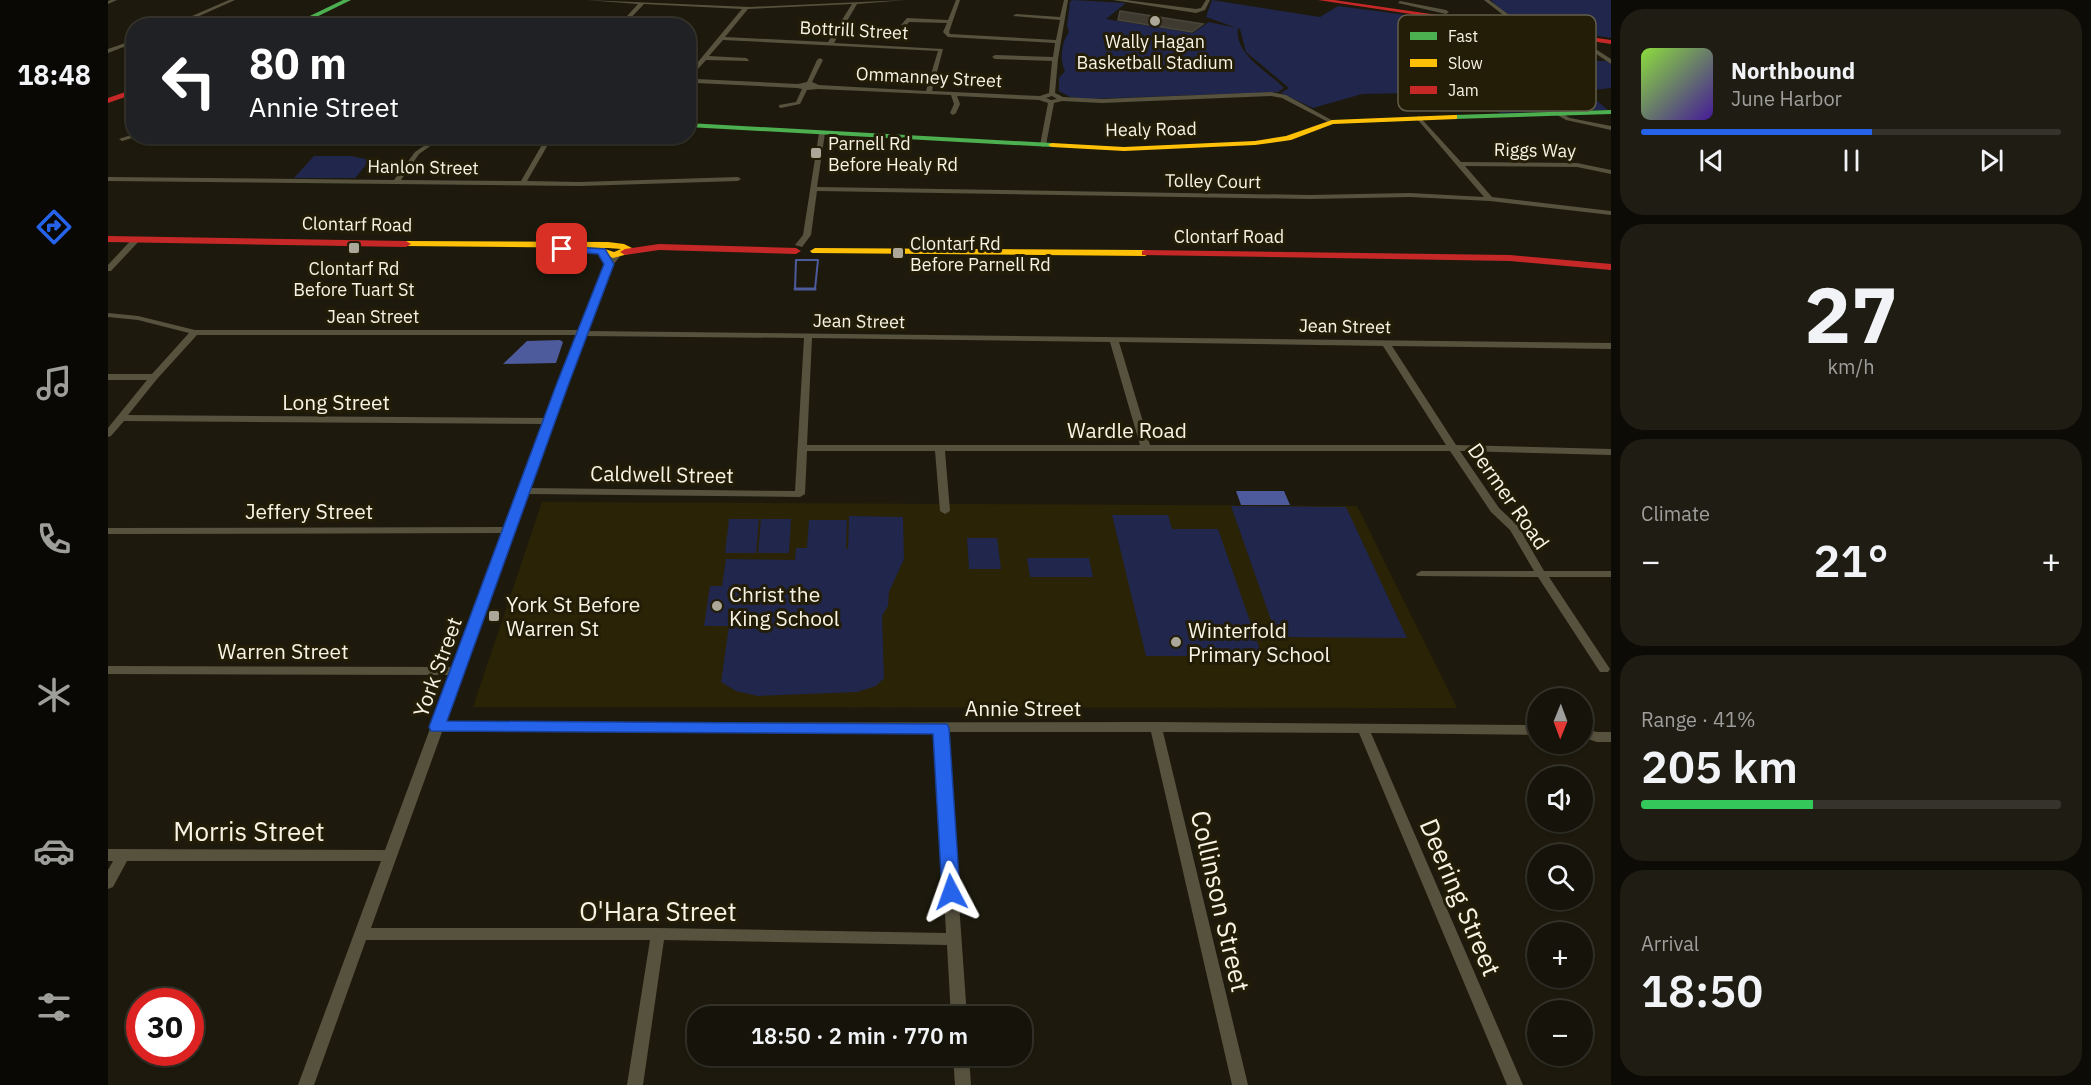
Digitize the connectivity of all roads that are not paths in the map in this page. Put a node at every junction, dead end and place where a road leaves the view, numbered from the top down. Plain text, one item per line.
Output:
1 (115, 0) edge
2 (233, 0) edge
3 (348, 0) edge
4 (588, 0) edge
5 (904, 0) edge
6 (958, 0) edge
7 (1066, 0) edge
8 (1115, 0) edge
9 (1208, 0) edge
10 (1321, 0) edge
11 (1486, 0) edge
12 (683, 2) edge
13 (108, 3) edge
14 (642, 3) junction
15 (855, 3) junction
16 (1397, 4) edge
17 (746, 8) junction
18 (1446, 12) dead end
19 (1453, 15) edge
20 (1506, 15) edge
21 (1016, 16) dead end
22 (190, 18) edge
23 (309, 18) edge
24 (628, 18) edge
25 (1062, 19) junction
26 (950, 22) junction
27 (904, 25) dead end
28 (721, 38) junction
29 (1596, 40) edge
30 (1058, 42) junction
31 (1611, 42) edge
32 (126, 44) edge
33 (830, 44) junction
34 (108, 51) edge
35 (1597, 52) dead end
36 (994, 57) dead end
37 (706, 58) junction
38 (1055, 59) junction
39 (746, 60) dead end
40 (820, 60) dead end
41 (1611, 62) edge
42 (696, 69) edge
43 (696, 81) edge
44 (804, 86) junction
45 (126, 93) edge
46 (928, 93) junction
47 (954, 94) junction
48 (109, 97) edge
49 (1051, 98) junction
50 (781, 106) dead end
51 (1611, 112) edge
52 (953, 113) dead end
53 (1559, 114) junction
54 (1419, 118) junction
55 (1332, 122) junction
56 (696, 125) edge
57 (1611, 128) edge
58 (822, 133) junction
59 (126, 138) edge
60 (122, 139) dead end
61 (430, 144) edge
62 (545, 144) edge
63 (1042, 145) junction
64 (1459, 164) junction
65 (1611, 171) edge
66 (108, 179) edge
67 (738, 179) dead end
68 (396, 182) junction
69 (523, 183) junction
70 (815, 189) junction
71 (1490, 199) junction
72 (1611, 213) edge
73 (108, 240) edge
74 (136, 240) junction
75 (806, 245) junction
76 (613, 252) junction
77 (1611, 267) edge
78 (108, 269) edge
79 (108, 315) edge
80 (195, 332) junction
81 (581, 333) junction
82 (808, 336) junction
83 (1114, 340) junction
84 (1386, 344) junction
85 (1611, 346) edge
86 (108, 376) edge
87 (154, 377) junction
88 (121, 418) junction
89 (550, 421) junction
90 (108, 434) edge
91 (802, 448) junction
92 (1146, 448) junction
93 (1453, 448) junction
94 (940, 449) junction
95 (1611, 452) edge
96 (523, 491) junction
97 (945, 511) dead end
98 (509, 530) junction
99 (108, 531) edge
100 (1421, 574) dead end
101 (1541, 574) junction
102 (1611, 574) edge
103 (1604, 669) dead end
104 (108, 670) edge
105 (458, 671) junction
106 (437, 727) junction
107 (1156, 727) junction
108 (941, 728) junction
109 (1363, 728) junction
110 (1527, 730) edge
111 (1593, 735) edge
112 (1610, 739) edge
113 (108, 855) edge
114 (124, 855) junction
115 (390, 856) junction
116 (108, 883) edge
117 (362, 934) junction
118 (658, 934) junction
119 (954, 939) junction
120 (957, 1006) edge
121 (962, 1066) edge
122 (306, 1085) edge
123 (635, 1085) edge
124 (963, 1085) edge
125 (1240, 1085) edge
126 (1515, 1085) edge

1 - 13 street
2 - 22 street
3 - 23 street
4 - 14 street
5 - 15 street
6 - 26 street
7 - 25 street
8 - 9 street
10 - 16 street
11 - 20 street
12 - 14 street
12 - 17 street
14 - 24 street
15 - 17 street
15 - 33 street
16 - 18 street
16 - 19 street
17 - 28 street
21 - 25 street
25 - 30 street
26 - 27 street
26 - 30 street
28 - 33 street, Bottrill Street
28 - 37 street
29 - 31 street
30 - 38 street
32 - 34 street
33 - 46 street, Bottrill Street
35 - 41 street
36 - 38 street
37 - 39 street
37 - 42 street
38 - 49 street
40 - 44 street
43 - 44 street
44 - 46 street, Ommanney Street
44 - 50 street
45 - 48 street
46 - 47 street, Ommanney Street
47 - 49 street, Ommanney Street
47 - 52 street
49 - 55 street
49 - 63 street
51 - 53 street, Healy Road
53 - 54 street, Healy Road
53 - 57 street
54 - 55 street, Healy Road
54 - 64 street
55 - 63 street, Healy Road
56 - 58 street, Healy Road
58 - 63 street, Healy Road
58 - 70 street
59 - 60 street
61 - 68 street
62 - 69 street
64 - 65 street, Riggs Way
64 - 71 street
66 - 68 street, Hanlon Street
67 - 69 street, Hanlon Street
68 - 69 street, Hanlon Street
70 - 71 street, Tolley Court
70 - 75 street
71 - 72 street, Tolley Court
73 - 74 street, Clontarf Road
74 - 76 street, Clontarf Road
74 - 78 street
75 - 76 street, Clontarf Road
75 - 77 street, Clontarf Road
76 - 81 street, York Street
79 - 80 street, Jean Street
80 - 81 street, Jean Street
80 - 87 street
81 - 82 street, Jean Street
81 - 89 street, York Street
82 - 83 street, Jean Street
82 - 91 street
83 - 84 street, Jean Street
83 - 92 street
84 - 85 street, Jean Street
84 - 93 street, Dermer Road
86 - 87 street
87 - 88 street
88 - 89 street, Long Street
88 - 90 street
89 - 96 street, York Street
91 - 94 street, Wardle Road
91 - 96 street, Caldwell Street
92 - 93 street, Wardle Road
92 - 94 street, Wardle Road
93 - 95 street, Wardle Road
93 - 101 street, Dermer Road
94 - 97 street
96 - 98 street, York Street
98 - 99 street, Jeffery Street
98 - 105 street, York Street
100 - 101 street
101 - 102 street
101 - 103 street, Dermer Road
104 - 105 street, Warren Street
105 - 106 street, York Street
106 - 108 street, Annie Street
106 - 115 street, York Street
107 - 108 street, Annie Street
107 - 109 street, Annie Street
107 - 125 street, Collinson Street
108 - 119 street
109 - 110 street, Annie Street
109 - 126 street, Deering Street
111 - 112 street
113 - 114 street, Morris Street
114 - 115 street, Morris Street
114 - 116 street
115 - 117 street, York Street
117 - 118 street, O'Hara Street
117 - 122 street, York Street
118 - 119 street, O'Hara Street
118 - 123 street
119 - 120 street
121 - 124 street

